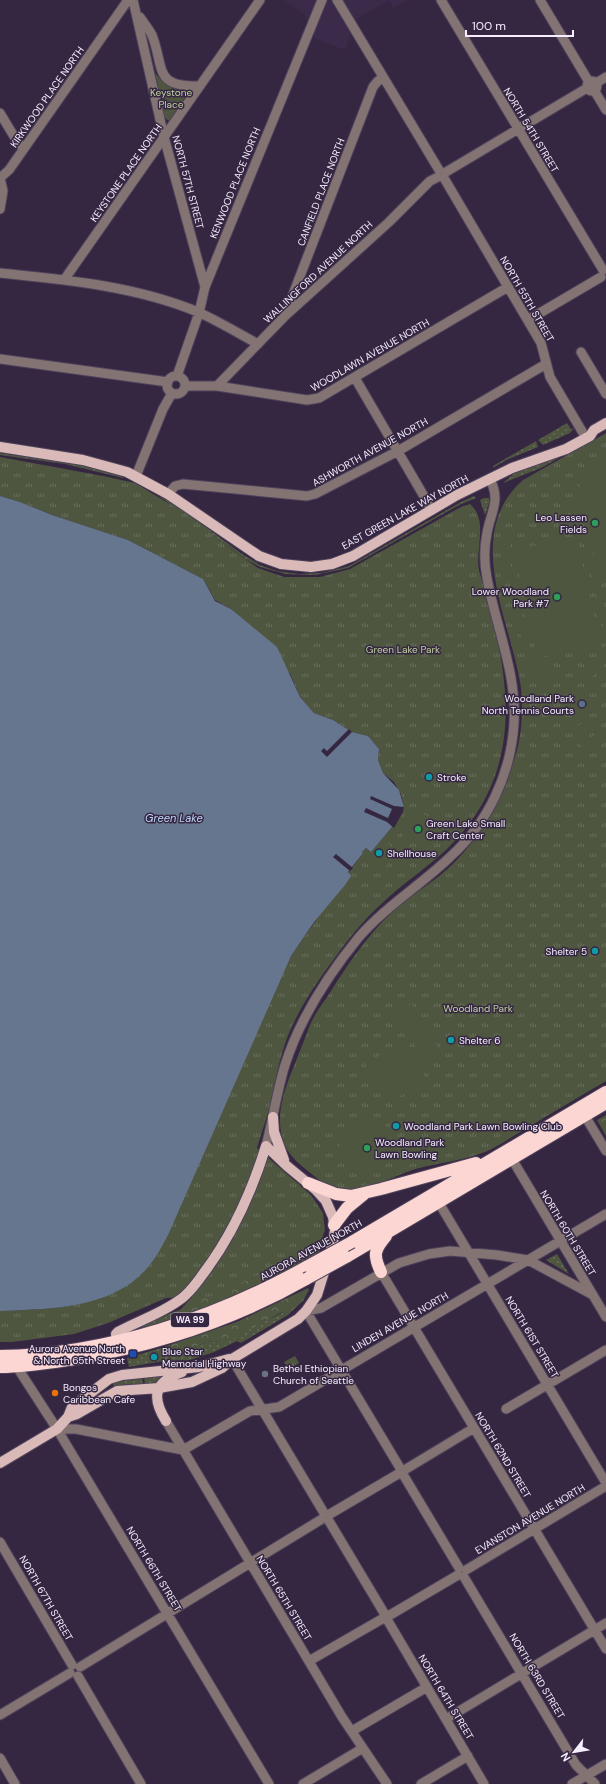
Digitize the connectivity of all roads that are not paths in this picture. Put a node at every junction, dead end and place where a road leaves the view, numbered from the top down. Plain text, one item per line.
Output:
1 (128, 0) edge
2 (133, 0) edge
3 (260, 0) edge
4 (322, 0) edge
5 (337, 0) edge
6 (441, 0) edge
7 (540, 0) edge
8 (137, 12) junction
9 (606, 77) edge
10 (383, 78) junction
11 (200, 86) junction
12 (592, 86) junction
13 (606, 110) edge
14 (0, 112) edge
15 (518, 129) junction
16 (164, 137) junction
17 (24, 148) junction
18 (442, 174) junction
19 (0, 178) edge
20 (0, 209) edge
21 (0, 273) edge
22 (604, 274) edge
23 (64, 280) junction
24 (205, 287) junction
25 (508, 287) junction
26 (199, 313) junction
27 (284, 317) junction
28 (528, 320) junction
29 (258, 344) junction
30 (581, 352) dead end
31 (0, 359) edge
32 (546, 364) junction
33 (176, 376) junction
34 (355, 378) junction
35 (168, 382) junction
36 (185, 386) junction
37 (217, 386) junction
38 (172, 393) junction
39 (606, 394) edge
40 (606, 423) edge
41 (594, 430) junction
42 (583, 433) junction
43 (0, 447) edge
44 (398, 451) junction
45 (547, 455) junction
46 (136, 476) junction
47 (490, 479) junction
48 (168, 494) junction
49 (432, 510) junction
50 (606, 1092) edge
51 (606, 1103) edge
52 (585, 1116) junction
53 (273, 1117) junction
54 (266, 1146) junction
55 (606, 1151) edge
56 (496, 1156) junction
57 (512, 1159) junction
58 (286, 1166) junction
59 (308, 1183) junction
60 (365, 1194) junction
61 (439, 1203) junction
62 (606, 1214) edge
63 (334, 1224) junction
64 (387, 1234) junction
65 (561, 1241) junction
66 (468, 1251) junction
67 (528, 1260) junction
68 (381, 1272) junction
69 (487, 1284) junction
70 (593, 1295) junction
71 (306, 1311) junction
72 (606, 1317) edge
73 (414, 1328) junction
74 (116, 1341) junction
75 (606, 1350) edge
76 (0, 1356) edge
77 (232, 1359) junction
78 (0, 1367) edge
79 (17, 1367) junction
80 (199, 1367) junction
81 (341, 1370) junction
82 (103, 1382) junction
83 (192, 1382) junction
84 (548, 1385) junction
85 (159, 1388) junction
86 (112, 1393) junction
87 (506, 1409) dead end
88 (262, 1410) junction
89 (68, 1417) junction
90 (166, 1421) junction
91 (474, 1428) junction
92 (57, 1429) junction
93 (183, 1450) junction
94 (0, 1463) edge
95 (402, 1472) junction
96 (606, 1483) edge
97 (606, 1486) edge
98 (326, 1517) junction
99 (534, 1529) junction
100 (0, 1542) edge
101 (250, 1563) junction
102 (462, 1573) junction
103 (168, 1614) junction
104 (386, 1617) junction
105 (606, 1623) edge
106 (595, 1630) junction
107 (606, 1649) edge
108 (309, 1661) junction
109 (75, 1670) junction
110 (522, 1674) junction
111 (427, 1687) junction
112 (0, 1715) edge
113 (446, 1719) junction
114 (352, 1731) junction
115 (363, 1748) junction
116 (468, 1756) junction
117 (0, 1758) edge
118 (606, 1764) edge
119 (587, 1776) junction
120 (15, 1784) edge
121 (141, 1784) edge
122 (269, 1784) edge
123 (303, 1784) edge
124 (387, 1784) edge
125 (422, 1784) edge
126 (484, 1784) edge
127 (572, 1784) edge
128 (595, 1784) edge

1 - 17 street, KIRKWOOD PLACE NORTH
2 - 8 street, NORTH 57TH STREET
3 - 11 street, KEYSTONE PLACE NORTH
4 - 24 street, KENWOOD PLACE NORTH
5 - 10 street, NORTH 55TH STREET
6 - 15 street, NORTH 54TH STREET
7 - 12 street
8 - 11 street, NORTH 57TH STREET
8 - 16 street, NORTH 57TH STREET
9 - 12 street, WALLINGFORD AVENUE NORTH
10 - 18 street, NORTH 55TH STREET
10 - 27 street, CANFIELD PLACE NORTH
11 - 16 street, KEYSTONE PLACE NORTH
12 - 13 street
12 - 15 street, WALLINGFORD AVENUE NORTH
14 - 17 street
15 - 18 street, WALLINGFORD AVENUE NORTH
15 - 22 street, NORTH 54TH STREET
16 - 23 street, KEYSTONE PLACE NORTH
16 - 24 street, NORTH 57TH STREET
17 - 19 street, KIRKWOOD PLACE NORTH
18 - 25 street, NORTH 55TH STREET
18 - 27 street, WALLINGFORD AVENUE NORTH
19 - 20 street, KIRKWOOD PLACE NORTH
21 - 23 street
22 - 28 street
23 - 26 street
24 - 26 street, KENWOOD PLACE NORTH
25 - 28 street, NORTH 55TH STREET
25 - 34 street, WOODLAWN AVENUE NORTH
26 - 29 street
26 - 33 street, KENWOOD PLACE NORTH
27 - 29 street, WALLINGFORD AVENUE NORTH
28 - 32 street, NORTH 55TH STREET
29 - 37 street, WALLINGFORD AVENUE NORTH
30 - 39 street
31 - 35 street
32 - 42 street, NORTH 55TH STREET
32 - 44 street, ASHWORTH AVENUE NORTH
33 - 35 street
33 - 36 street
34 - 37 street, WOODLAWN AVENUE NORTH
34 - 44 street
35 - 38 street
36 - 37 street, WOODLAWN AVENUE NORTH
36 - 38 street
38 - 46 street
40 - 41 main road
41 - 42 main road
41 - 45 main road
42 - 45 main road
43 - 46 main road, EAST GREEN LAKE WAY NORTH
44 - 48 street, ASHWORTH AVENUE NORTH
44 - 49 street
45 - 47 main road, EAST GREEN LAKE WAY NORTH
46 - 48 main road, EAST GREEN LAKE WAY NORTH
47 - 49 main road, EAST GREEN LAKE WAY NORTH
47 - 53 street
48 - 49 main road, EAST GREEN LAKE WAY NORTH
50 - 56 highway, AURORA AVENUE NORTH / WA 99
51 - 52 highway, WA 99
52 - 55 street
52 - 57 highway, WA 99
53 - 54 street
53 - 58 main road
54 - 58 main road
54 - 74 main road
56 - 60 highway
56 - 74 highway, AURORA AVENUE NORTH / WA 99, bridge
57 - 61 highway, WA 99
57 - 65 street, NORTH 60TH STREET
58 - 59 main road
59 - 60 highway
59 - 63 main road
60 - 63 highway
61 - 64 highway, WA 99
61 - 66 street, NORTH 61ST STREET
62 - 65 street, LINDEN AVENUE NORTH
63 - 71 main road
64 - 68 highway
64 - 79 highway, WA 99, bridge
65 - 67 street, LINDEN AVENUE NORTH
65 - 70 street, NORTH 60TH STREET
66 - 67 street
66 - 68 street
66 - 69 street, NORTH 61ST STREET
67 - 69 street, LINDEN AVENUE NORTH
67 - 70 street
68 - 71 street
68 - 73 street, NORTH 62ND STREET
69 - 73 street, LINDEN AVENUE NORTH
69 - 84 street, NORTH 61ST STREET
70 - 72 street, NORTH 60TH STREET
71 - 77 main road
71 - 81 street, NORTH 63RD STREET
73 - 81 street, LINDEN AVENUE NORTH
73 - 91 street, NORTH 62ND STREET
74 - 76 highway, AURORA AVENUE NORTH / WA 99
75 - 84 street
77 - 80 main road
77 - 83 main road
77 - 88 street, NORTH 64TH STREET
78 - 79 highway, WA 99
79 - 92 street, NORTH 66TH STREET
80 - 82 main road
80 - 85 main road
81 - 88 street, LINDEN AVENUE NORTH
81 - 95 street, NORTH 63RD STREET
82 - 86 main road
82 - 89 main road
83 - 85 main road
83 - 90 main road
84 - 87 street
84 - 96 street, NORTH 61ST STREET
85 - 86 main road
85 - 90 main road
86 - 89 main road
88 - 93 street, LINDEN AVENUE NORTH
88 - 98 street, NORTH 64TH STREET
89 - 92 main road
90 - 93 street, NORTH 65TH STREET
91 - 95 street
91 - 99 street, NORTH 62ND STREET
92 - 93 street
92 - 94 main road
92 - 103 street, NORTH 66TH STREET
93 - 101 street, NORTH 65TH STREET
95 - 98 street
95 - 102 street, NORTH 63RD STREET
97 - 99 street, EVANSTON AVENUE NORTH
98 - 101 street
98 - 104 street, NORTH 64TH STREET
99 - 102 street, EVANSTON AVENUE NORTH
99 - 106 street, NORTH 62ND STREET
100 - 109 street, NORTH 67TH STREET
101 - 103 street
101 - 108 street, NORTH 65TH STREET
102 - 104 street, EVANSTON AVENUE NORTH
102 - 110 street, NORTH 63RD STREET
103 - 109 street
103 - 122 street, NORTH 66TH STREET
104 - 108 street, EVANSTON AVENUE NORTH
104 - 111 street, NORTH 64TH STREET
105 - 106 street
106 - 107 street, NORTH 62ND STREET
106 - 110 street
108 - 114 street, NORTH 65TH STREET
109 - 112 street
109 - 121 street, NORTH 67TH STREET
110 - 113 street
110 - 119 street, NORTH 63RD STREET
111 - 113 street, NORTH 64TH STREET
111 - 114 street
113 - 116 street, NORTH 64TH STREET
114 - 115 street, NORTH 65TH STREET
115 - 123 street
115 - 124 street, NORTH 65TH STREET
116 - 125 street
116 - 126 street, NORTH 64TH STREET
117 - 120 street
118 - 119 street
119 - 127 street
119 - 128 street, NORTH 63RD STREET

